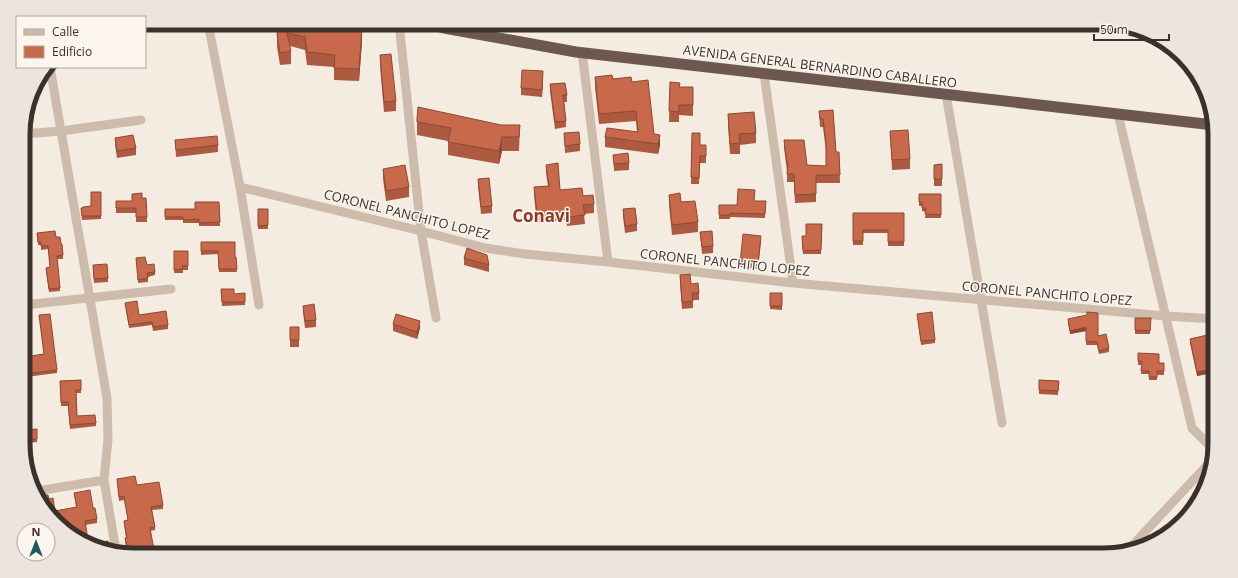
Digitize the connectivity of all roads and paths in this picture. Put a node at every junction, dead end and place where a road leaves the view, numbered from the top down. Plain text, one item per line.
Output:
1 (209, 30) edge
2 (400, 30) edge
3 (456, 30) edge
4 (582, 52) junction
5 (51, 71) edge
6 (764, 73) junction
7 (946, 94) junction
8 (1118, 114) junction
9 (141, 120) dead end
10 (1207, 124) edge
11 (61, 131) junction
12 (30, 133) edge
13 (240, 187) junction
14 (421, 230) junction
15 (608, 262) junction
16 (793, 283) junction
17 (171, 289) dead end
18 (90, 298) junction
19 (981, 299) junction
20 (30, 304) edge
21 (259, 305) dead end
22 (1166, 316) junction
23 (436, 318) dead end
24 (1208, 319) edge
25 (1002, 423) dead end
26 (1208, 444) edge
27 (1206, 467) edge
28 (104, 480) junction
29 (41, 490) edge
30 (1134, 544) edge
31 (115, 546) edge

1 - 13 street
2 - 14 street
3 - 4 highway, AVENIDA GENERAL BERNARDINO CABALLERO
4 - 6 highway, AVENIDA GENERAL BERNARDINO CABALLERO
4 - 15 street
5 - 11 street
6 - 7 highway, AVENIDA GENERAL BERNARDINO CABALLERO
6 - 16 street
7 - 8 highway, AVENIDA GENERAL BERNARDINO CABALLERO
7 - 19 street
8 - 10 highway, AVENIDA GENERAL BERNARDINO CABALLERO
8 - 22 street
9 - 11 street
11 - 12 street
11 - 18 street
13 - 14 street, CORONEL PANCHITO LOPEZ
13 - 21 street
14 - 15 street, CORONEL PANCHITO LOPEZ
14 - 23 street
15 - 16 street, CORONEL PANCHITO LOPEZ
16 - 19 street, CORONEL PANCHITO LOPEZ
17 - 18 street
18 - 20 street
18 - 28 street
19 - 22 street, CORONEL PANCHITO LOPEZ
19 - 25 street
22 - 24 street, CORONEL PANCHITO LOPEZ
22 - 26 street
27 - 30 street
28 - 29 street
28 - 31 street

